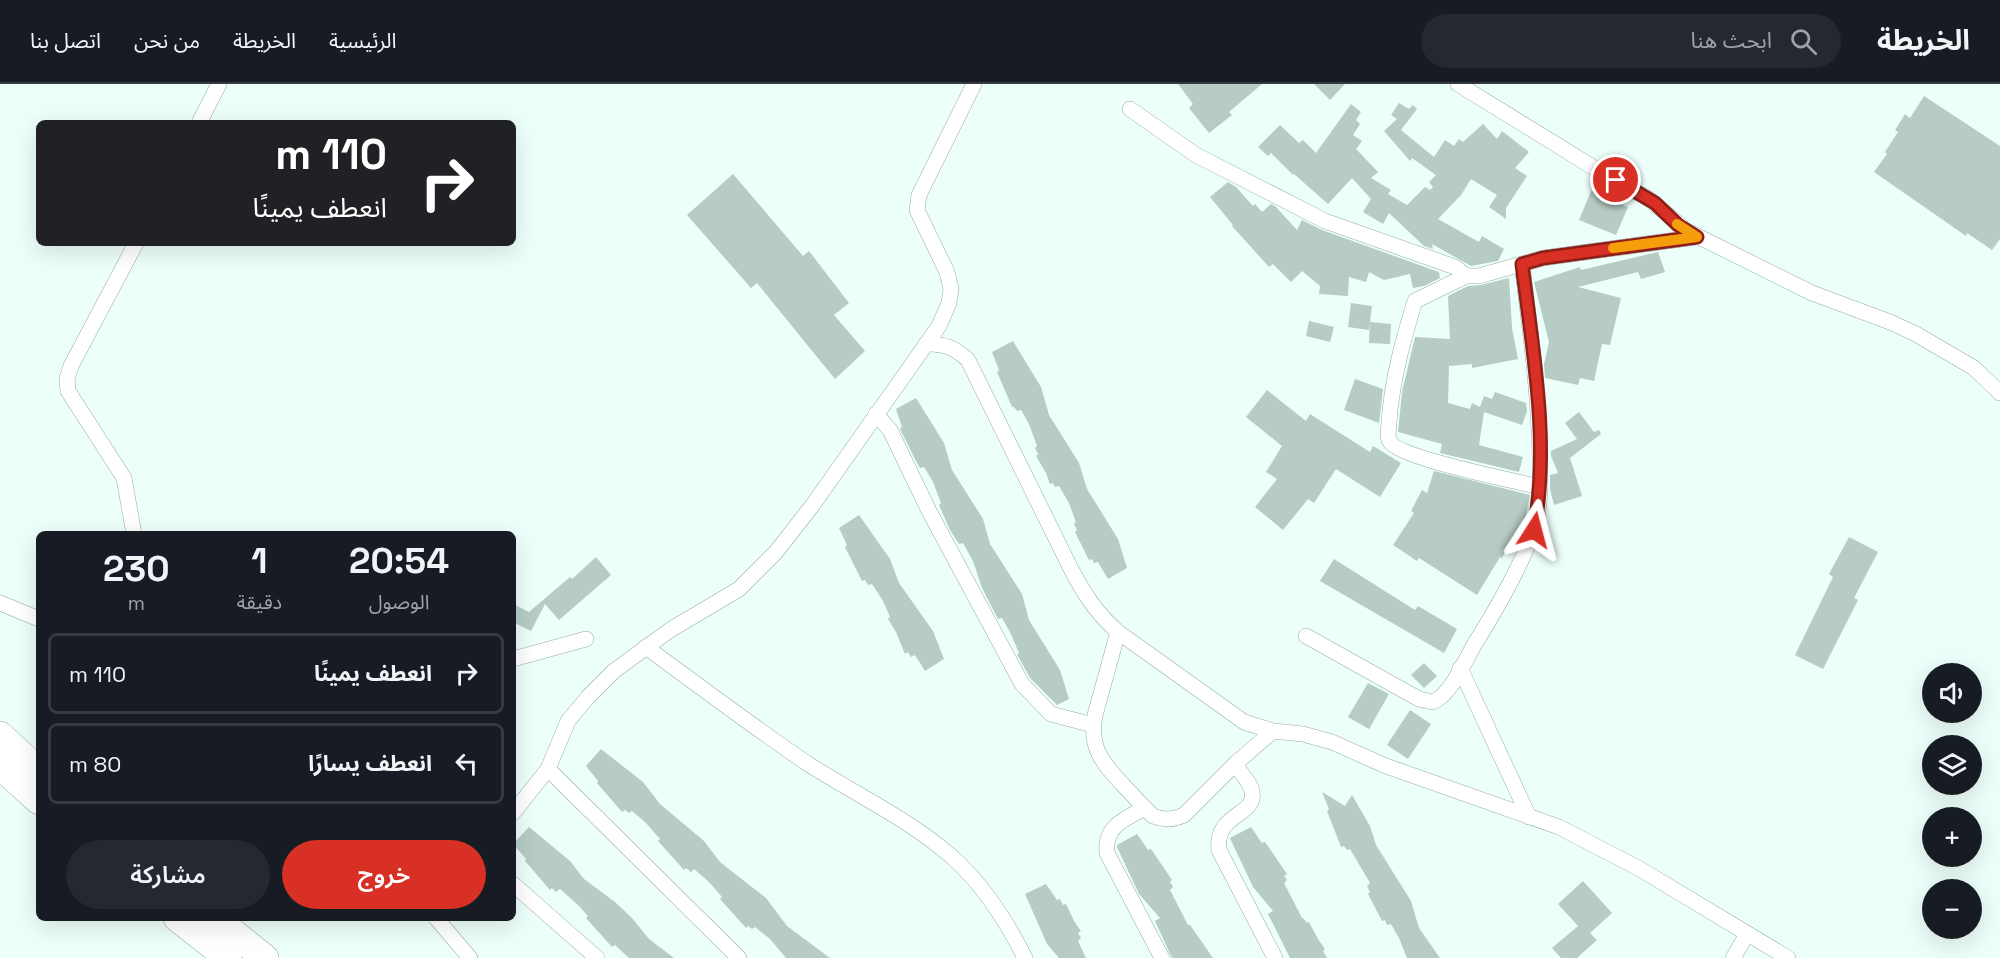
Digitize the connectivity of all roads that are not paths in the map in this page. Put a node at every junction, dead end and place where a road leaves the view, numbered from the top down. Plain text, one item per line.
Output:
1 (219, 84) edge
2 (974, 84) edge
3 (1458, 84) edge
4 (1130, 109) dead end
5 (201, 120) edge
6 (1697, 237) junction
7 (134, 246) edge
8 (1522, 264) junction
9 (1466, 276) junction
10 (926, 344) junction
11 (2000, 393) edge
12 (876, 414) junction
13 (1540, 487) junction
14 (133, 531) edge
15 (0, 603) edge
16 (36, 618) edge
17 (1118, 632) junction
18 (1306, 636) dead end
19 (586, 639) dead end
20 (646, 647) junction
21 (516, 658) edge
22 (1460, 668) junction
23 (1093, 725) junction
24 (1273, 731) junction
25 (0, 735) edge
26 (1235, 764) junction
27 (0, 766) edge
28 (36, 768) edge
29 (548, 769) junction
30 (36, 798) edge
31 (1145, 808) junction
32 (516, 809) edge
33 (1530, 817) junction
34 (516, 887) edge
35 (181, 921) edge
36 (219, 921) edge
37 (440, 921) edge
38 (1748, 934) junction
39 (228, 958) edge
40 (265, 958) edge
41 (470, 958) edge
42 (597, 958) edge
43 (739, 958) edge
44 (1025, 958) edge
45 (1162, 958) edge
46 (1275, 958) edge
47 (1733, 958) edge
48 (1788, 958) edge

1 - 5 street
2 - 10 street
3 - 6 street
4 - 9 street
6 - 8 street
6 - 11 street
7 - 14 street
8 - 9 street
8 - 13 street
9 - 13 street
10 - 12 street
10 - 17 street
12 - 20 street
12 - 23 street
13 - 22 street
15 - 16 street
17 - 23 street
17 - 24 street
18 - 22 street
19 - 21 street
20 - 29 street
20 - 44 street
22 - 33 street
23 - 31 street
24 - 26 street
24 - 33 street
25 - 28 highway
26 - 31 street
26 - 46 street
27 - 30 highway
29 - 32 street
29 - 43 street
31 - 45 street
33 - 38 street
34 - 42 street
35 - 39 highway
36 - 40 highway
37 - 41 street
38 - 47 street
38 - 48 street

